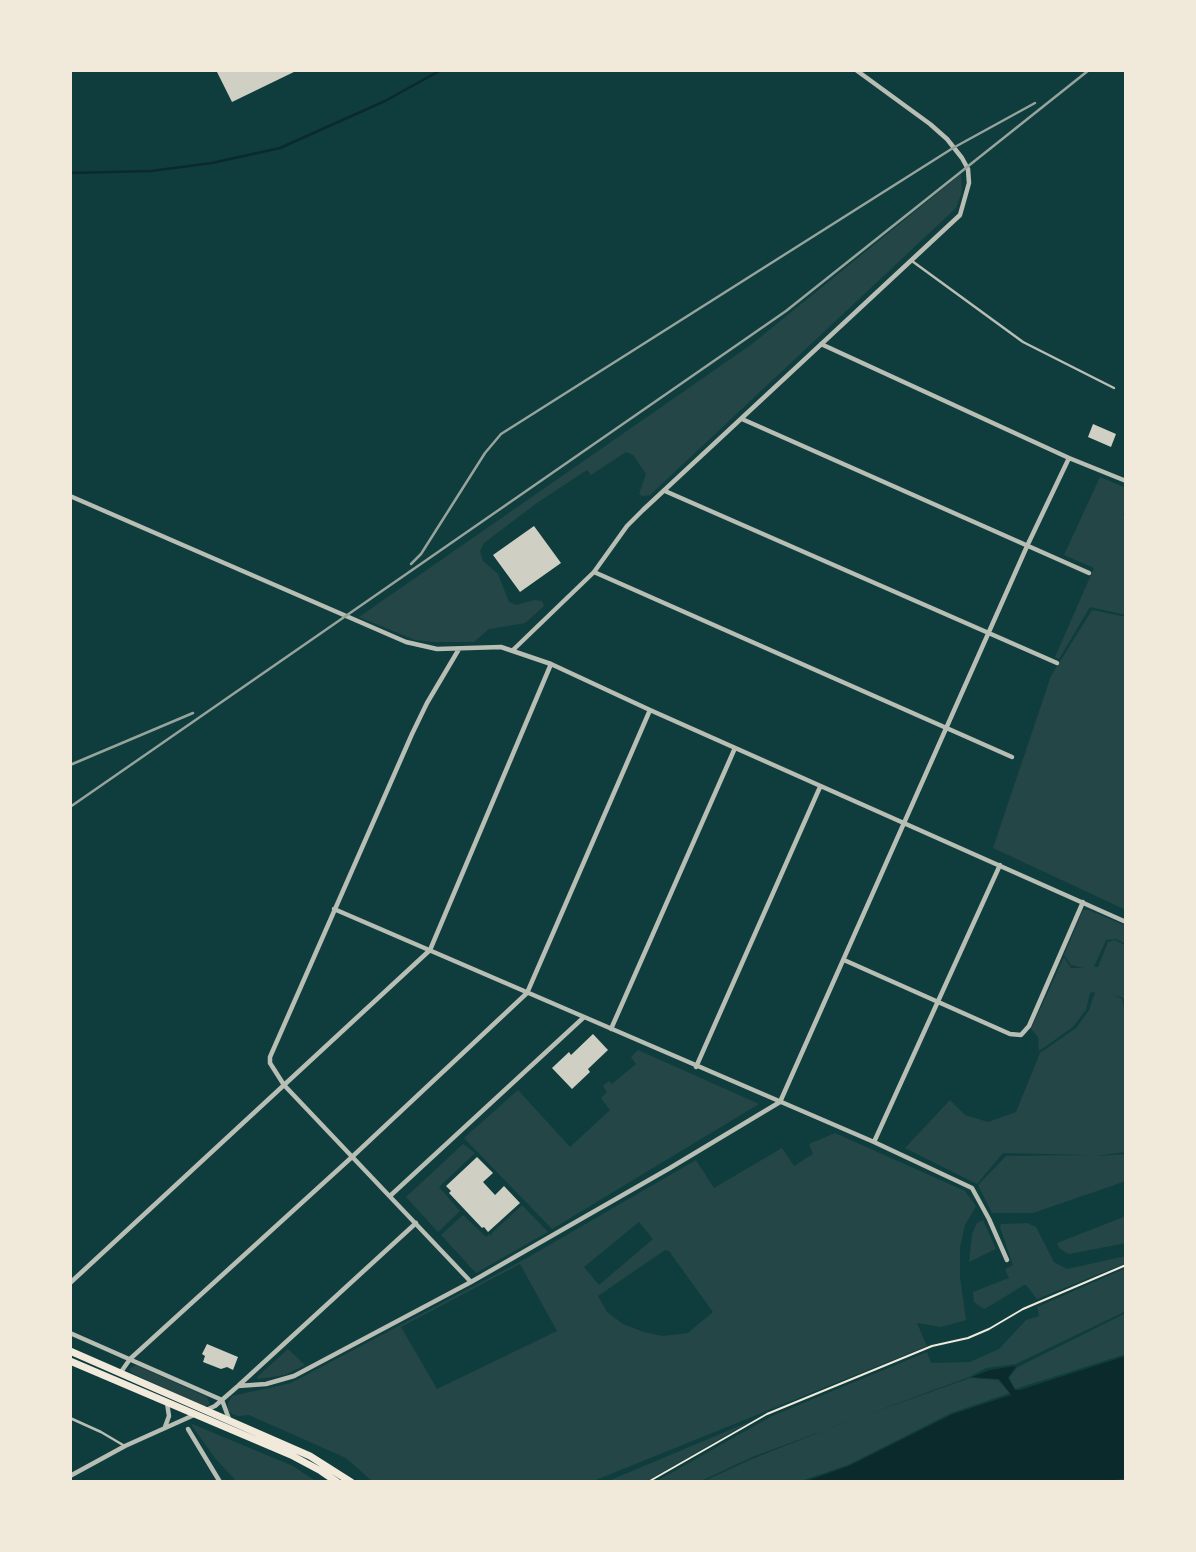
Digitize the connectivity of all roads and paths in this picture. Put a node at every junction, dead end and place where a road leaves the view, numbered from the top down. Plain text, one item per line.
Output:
1 (856, 70) edge
2 (912, 261) junction
3 (821, 344) junction
4 (1114, 388) dead end
5 (742, 419) junction
6 (1069, 458) junction
7 (1126, 481) edge
8 (665, 491) junction
9 (70, 496) edge
10 (1028, 544) junction
11 (594, 572) junction
12 (1089, 573) dead end
13 (989, 635) junction
14 (459, 649) junction
15 (513, 650) junction
16 (1057, 663) dead end
17 (551, 664) junction
18 (650, 710) junction
19 (947, 726) junction
20 (735, 748) junction
21 (1013, 757) dead end
22 (820, 787) junction
23 (905, 823) junction
24 (1000, 865) junction
25 (1083, 902) junction
26 (334, 909) junction
27 (1126, 922) edge
28 (430, 950) junction
29 (844, 960) junction
30 (527, 993) junction
31 (938, 1002) junction
32 (583, 1018) junction
33 (611, 1029) junction
34 (696, 1067) junction
35 (284, 1085) junction
36 (780, 1102) junction
37 (874, 1142) junction
38 (352, 1157) junction
39 (390, 1196) junction
40 (416, 1223) junction
41 (1007, 1260) dead end
42 (1126, 1265) edge
43 (471, 1282) junction
44 (70, 1283) edge
45 (70, 1333) edge
46 (70, 1351) edge
47 (130, 1359) junction
48 (70, 1361) edge
49 (121, 1372) junction
50 (238, 1386) junction
51 (222, 1400) junction
52 (167, 1403) junction
53 (206, 1410) junction
54 (194, 1415) junction
55 (70, 1418) edge
56 (230, 1421) junction
57 (164, 1428) junction
58 (188, 1429) dead end
59 (125, 1446) junction
60 (70, 1476) edge
61 (220, 1482) edge
62 (337, 1482) edge
63 (351, 1482) edge
64 (648, 1482) edge

1 - 2 street
2 - 3 street
2 - 4 lane
3 - 5 street
3 - 6 street
5 - 8 street
5 - 10 street
6 - 7 street
6 - 10 street
8 - 11 street
8 - 13 street
9 - 14 street
10 - 12 street
10 - 13 street
11 - 15 street
11 - 19 street
13 - 16 street
13 - 19 street
14 - 15 street
14 - 26 street
15 - 17 street
17 - 18 street
17 - 28 street
18 - 20 street
18 - 30 street
19 - 21 street
19 - 23 street
20 - 22 street
20 - 33 street
22 - 23 street
22 - 34 street
23 - 24 street
23 - 29 street
24 - 25 street
24 - 31 street
25 - 27 street
25 - 31 street
26 - 28 street
26 - 35 street
28 - 30 street
28 - 35 street
29 - 31 street
29 - 36 street
30 - 32 street
30 - 38 street
31 - 37 street
32 - 33 street
32 - 39 street
33 - 34 street
34 - 36 street
35 - 38 street
35 - 44 street
36 - 37 street
36 - 43 street
37 - 41 street
38 - 39 street
38 - 47 street
39 - 40 street
40 - 43 street
40 - 50 street
42 - 64 path
43 - 50 street
45 - 47 street
46 - 49 main road
47 - 49 street
47 - 51 street
48 - 52 main road
49 - 53 main road
50 - 51 street
51 - 53 street
51 - 56 street
52 - 54 main road
52 - 57 street
53 - 56 main road
54 - 57 street
54 - 62 main road
55 - 59 lane
56 - 63 main road
57 - 59 street
58 - 61 street
59 - 60 street

